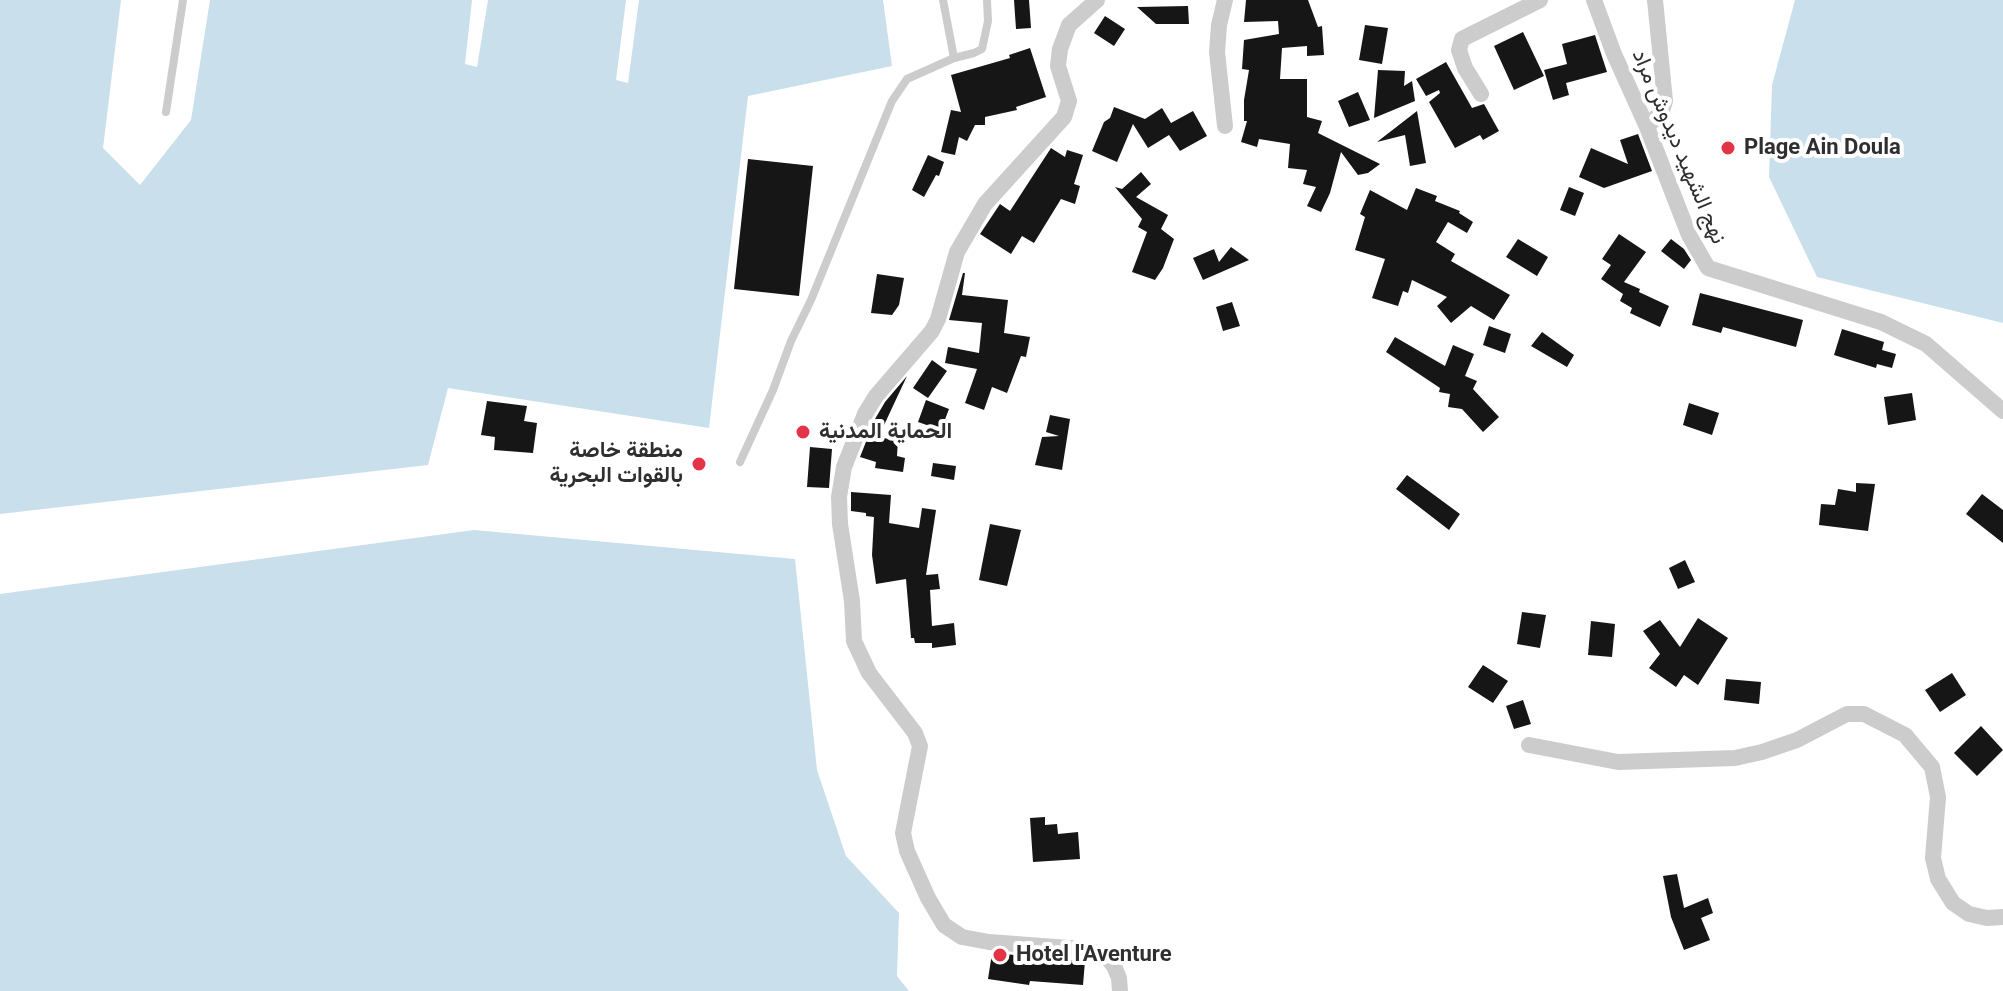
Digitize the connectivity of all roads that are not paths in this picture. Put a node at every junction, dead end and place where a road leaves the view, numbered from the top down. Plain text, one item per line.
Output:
1 (183, 0) edge
2 (943, 0) edge
3 (987, 0) edge
4 (1097, 0) edge
5 (1225, 0) edge
6 (1540, 0) edge
7 (1594, 0) edge
8 (1655, 0) edge
9 (954, 58) junction
10 (1481, 94) dead end
11 (166, 112) dead end
12 (1225, 126) dead end
13 (1647, 127) junction
14 (2003, 411) edge
15 (740, 462) dead end
16 (1529, 745) dead end
17 (2003, 917) edge
18 (1120, 991) edge

1 - 11 lane
2 - 9 lane
3 - 9 lane
4 - 18 street
5 - 12 street
6 - 10 street
7 - 13 street, نهج الشهيد ديدوش مراد
8 - 13 street
9 - 15 lane
13 - 14 street, نهج الشهيد ديدوش مراد
16 - 17 street

